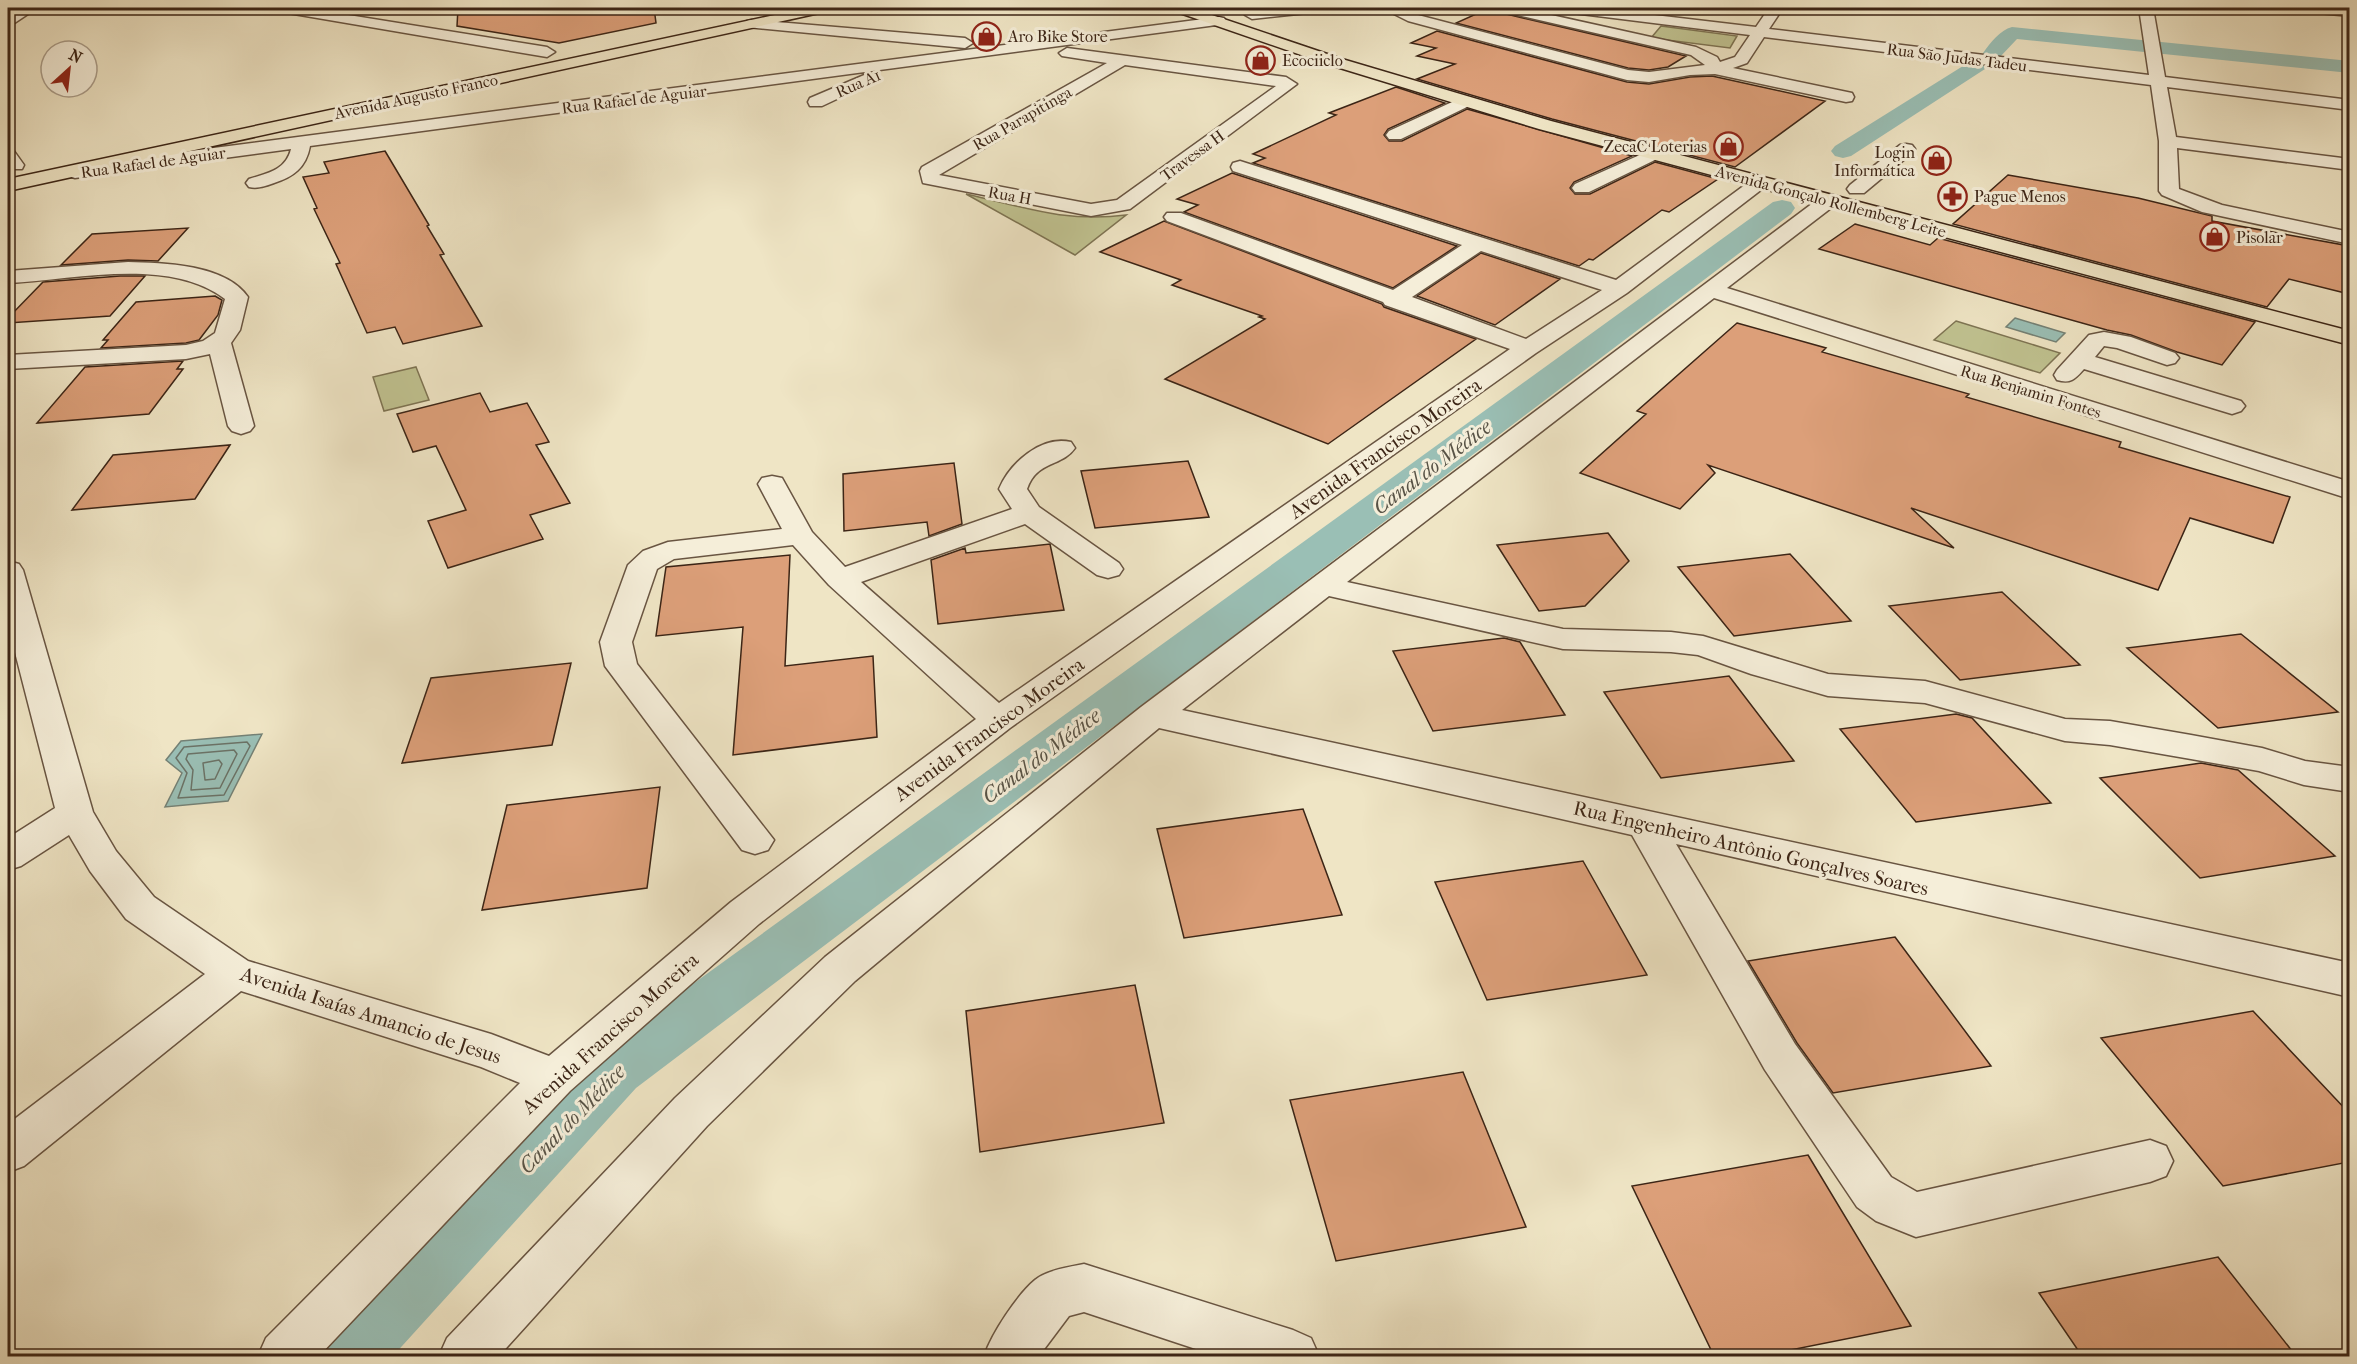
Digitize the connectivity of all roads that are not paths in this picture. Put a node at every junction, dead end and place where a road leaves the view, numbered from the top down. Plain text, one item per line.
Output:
1 (30, 8) edge
2 (282, 8) edge
3 (760, 8) edge
4 (824, 8) edge
5 (1179, 8) edge
6 (1317, 8) edge
7 (1389, 8) edge
8 (1504, 8) edge
9 (1565, 8) edge
10 (1776, 8) edge
11 (2146, 8) edge
12 (2308, 8) edge
13 (1452, 11) dead end
14 (1244, 12) joint
15 (2349, 12) edge
16 (1424, 20) junction
17 (8, 21) edge
18 (1219, 21) junction
19 (752, 24) junction
20 (1759, 33) junction
21 (1022, 48) junction
22 (547, 52) junction
23 (1123, 60) junction
24 (900, 64) junction
25 (1715, 69) junction
26 (2160, 81) junction
27 (362, 92) dead end
28 (1846, 97) dead end
29 (816, 102) dead end
30 (1463, 102) junction
31 (2349, 105) edge
32 (1395, 135) dead end
33 (2169, 141) junction
34 (302, 142) junction
35 (1651, 146) junction
36 (1906, 149) dead end
37 (2349, 165) edge
38 (1240, 167) dead end
39 (50, 176) junction
40 (930, 179) joint
41 (256, 183) dead end
42 (1760, 183) junction
43 (8, 185) edge
44 (1582, 188) dead end
45 (1843, 195) junction
46 (1925, 207) dead end
47 (1091, 210) joint
48 (1174, 217) dead end
49 (2349, 238) edge
50 (1477, 244) junction
51 (8, 277) edge
52 (1619, 288) junction
53 (1713, 291) junction
54 (1393, 300) junction
55 (2349, 338) edge
56 (219, 343) junction
57 (1528, 348) junction
58 (2167, 358) dead end
59 (2079, 360) junction
60 (8, 362) edge
61 (2047, 396) junction
62 (2232, 406) dead end
63 (241, 426) dead end
64 (1062, 448) dead end
65 (772, 484) dead end
66 (2349, 491) edge
67 (1028, 513) junction
68 (800, 536) junction
69 (1108, 568) dead end
70 (8, 570) edge
71 (840, 579) junction
72 (1323, 586) junction
73 (1153, 715) junction
74 (998, 720) junction
75 (2349, 780) edge
76 (75, 813) junction
77 (1645, 824) junction
78 (755, 840) dead end
79 (8, 856) edge
80 (235, 973) junction
81 (2349, 980) edge
82 (554, 1078) junction
83 (8, 1151) edge
84 (2150, 1161) dead end
85 (1017, 1344) edge
86 (284, 1356) edge
87 (465, 1356) edge
88 (1293, 1356) edge

1 - 17 street
2 - 22 street
3 - 22 main road, Avenida Augusto Franco
4 - 19 main road, Avenida Augusto Franco
5 - 18 main road, Avenida Gonçalo Rollemberg Leite
6 - 14 street
7 - 16 street
8 - 25 street
9 - 20 street, Rua São Judas Tadeu
10 - 20 street
11 - 26 street
12 - 15 street
13 - 16 street
14 - 35 main road, Avenida Gonçalo Rollemberg Leite
16 - 25 street
18 - 21 street, Rua Rafael de Aguiar
18 - 30 main road, Avenida Gonçalo Rollemberg Leite
19 - 21 street
19 - 39 main road, Avenida Augusto Franco
20 - 25 street
20 - 26 street, Rua São Judas Tadeu
21 - 23 street
21 - 24 street, Rua Rafael de Aguiar
22 - 27 main road, Avenida Augusto Franco
23 - 40 street, Rua Parapitinga
23 - 47 street, Travessa H
24 - 29 street, Rua A1
24 - 34 street, Rua Rafael de Aguiar
25 - 28 street
26 - 31 street, Rua São Judas Tadeu
26 - 33 street
30 - 32 street
30 - 35 main road, Avenida Gonçalo Rollemberg Leite
33 - 37 street
33 - 49 street
34 - 39 street, Rua Rafael de Aguiar
34 - 41 street
35 - 42 main road, Avenida Gonçalo Rollemberg Leite
35 - 44 street
35 - 45 main road, Avenida Gonçalo Rollemberg Leite
36 - 45 street
38 - 50 street
39 - 43 main road, Avenida Augusto Franco
40 - 47 street, Rua H
42 - 45 main road, Avenida Gonçalo Rollemberg Leite
42 - 52 street, Avenida Francisco Moreira
45 - 46 main road, Avenida Gonçalo Rollemberg Leite
45 - 53 street
45 - 55 main road, Avenida Gonçalo Rollemberg Leite
48 - 54 street
50 - 52 street
50 - 54 street
51 - 56 street
52 - 57 street, Avenida Francisco Moreira
53 - 61 street, Rua Benjamin Fontes
53 - 72 street
54 - 57 street
56 - 60 street
56 - 63 street
57 - 74 street, Avenida Francisco Moreira
58 - 59 street
59 - 61 street
59 - 62 street
61 - 66 street, Rua Benjamin Fontes
64 - 67 street
65 - 68 street
67 - 69 street
67 - 71 street
68 - 71 street
68 - 78 street
70 - 76 street, Avenida Isaías Amancio de Jesus
71 - 74 street
72 - 73 street
72 - 75 street
73 - 77 street, Rua Engenheiro Antônio Gonçalves Soares
73 - 87 street
74 - 82 street, Avenida Francisco Moreira
76 - 79 street
76 - 80 street, Avenida Isaías Amancio de Jesus
77 - 81 street, Rua Engenheiro Antônio Gonçalves Soares
77 - 84 street
80 - 82 street, Avenida Isaías Amancio de Jesus
80 - 83 street
82 - 86 street, Avenida Francisco Moreira
85 - 88 street

